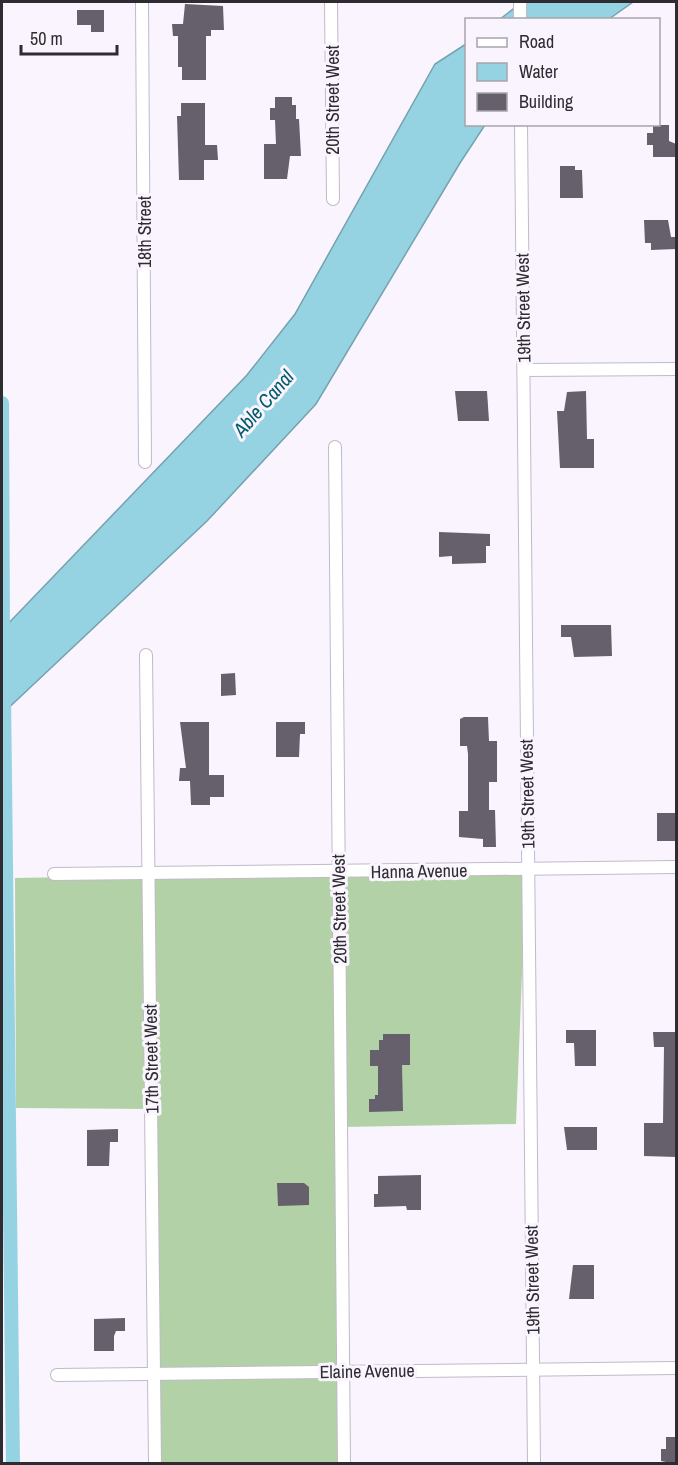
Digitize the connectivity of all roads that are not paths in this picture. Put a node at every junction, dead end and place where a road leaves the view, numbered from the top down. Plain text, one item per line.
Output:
1 (142, 2) edge
2 (331, 2) edge
3 (520, 2) edge
4 (520, 18) edge
5 (521, 126) edge
6 (333, 199) dead end
7 (676, 369) edge
8 (524, 370) junction
9 (335, 447) dead end
10 (145, 462) dead end
11 (147, 655) dead end
12 (676, 867) edge
13 (528, 870) junction
14 (338, 872) junction
15 (54, 874) dead end
16 (149, 874) junction
17 (676, 1368) edge
18 (533, 1370) junction
19 (343, 1372) junction
20 (154, 1374) junction
21 (57, 1375) dead end
22 (155, 1464) edge
23 (344, 1464) edge
24 (534, 1464) edge

1 - 10 street, 18th Street
2 - 6 street, 20th Street West
3 - 4 street
5 - 8 street, 19th Street West
7 - 8 street
8 - 13 street, 19th Street West
9 - 14 street, 20th Street West
11 - 16 street, 17th Street West
12 - 13 street, Hanna Avenue
13 - 14 street, Hanna Avenue
13 - 18 street, 19th Street West
14 - 16 street, Hanna Avenue
14 - 19 street, 20th Street West
15 - 16 street, Hanna Avenue
16 - 20 street, 17th Street West
17 - 18 street, Elaine Avenue
18 - 19 street, Elaine Avenue
18 - 24 street, 19th Street West
19 - 20 street, Elaine Avenue
19 - 23 street, 20th Street West
20 - 21 street, Elaine Avenue
20 - 22 street, 17th Street West

